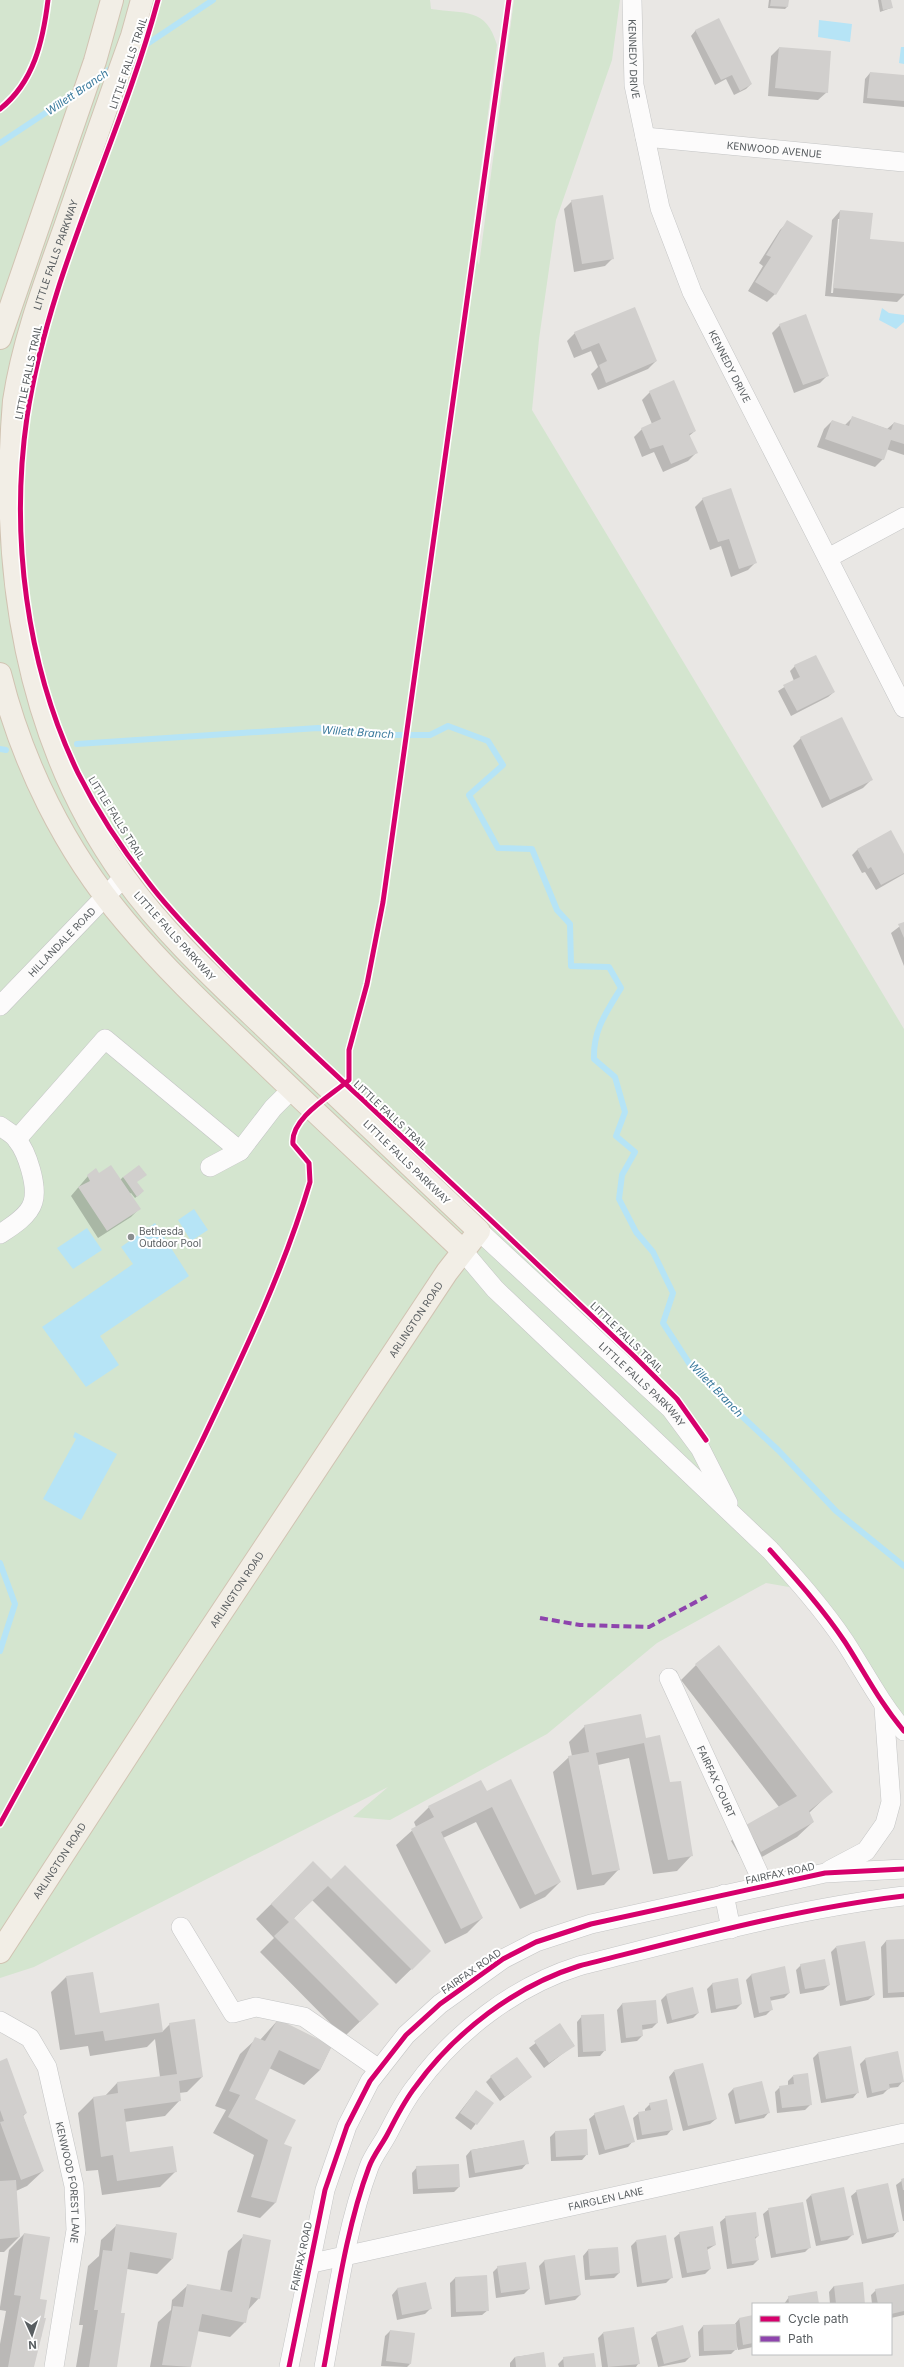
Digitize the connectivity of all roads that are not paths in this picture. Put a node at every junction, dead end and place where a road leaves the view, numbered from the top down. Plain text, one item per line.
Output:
1 (112, 0) edge
2 (142, 0) edge
3 (632, 0) edge
4 (645, 137) junction
5 (904, 162) edge
6 (0, 338) edge
7 (904, 517) edge
8 (828, 558) junction
9 (0, 674) edge
10 (904, 708) edge
11 (124, 877) junction
12 (106, 897) junction
13 (0, 1006) edge
14 (292, 1089) junction
15 (0, 1126) edge
16 (17, 1139) junction
17 (240, 1151) junction
18 (210, 1167) dead end
19 (479, 1231) junction
20 (0, 1234) edge
21 (462, 1250) junction
22 (734, 1515) junction
23 (669, 1678) dead end
24 (884, 1708) junction
25 (904, 1731) edge
26 (904, 1868) edge
27 (825, 1873) junction
28 (764, 1885) junction
29 (724, 1894) junction
30 (904, 1896) edge
31 (181, 1927) dead end
32 (731, 1929) junction
33 (0, 1952) edge
34 (0, 2021) edge
35 (379, 2069) junction
36 (904, 2133) edge
37 (345, 2257) junction
38 (308, 2264) junction
39 (54, 2367) edge
40 (289, 2367) edge
41 (324, 2367) edge

1 - 6 main road
2 - 11 main road, LITTLE FALLS PARKWAY
3 - 4 street, KENNEDY DRIVE
4 - 5 street, KENWOOD AVENUE
4 - 8 street, KENNEDY DRIVE
7 - 8 street
8 - 10 street, KENNEDY DRIVE
9 - 12 main road, LITTLE FALLS PARKWAY
11 - 12 street, HILLANDALE ROAD
11 - 19 main road, LITTLE FALLS PARKWAY
12 - 13 street, HILLANDALE ROAD
12 - 14 main road, LITTLE FALLS PARKWAY
14 - 17 street
14 - 21 main road, LITTLE FALLS PARKWAY
15 - 16 street
16 - 17 street
16 - 20 street
17 - 18 street
19 - 21 main road, ARLINGTON ROAD
19 - 22 street, LITTLE FALLS PARKWAY
21 - 22 street, LITTLE FALLS PARKWAY
21 - 33 main road, ARLINGTON ROAD
22 - 24 street, LITTLE FALLS PARKWAY
23 - 28 street, FAIRFAX COURT
24 - 25 street, LITTLE FALLS PARKWAY
24 - 27 street
26 - 27 street, FAIRFAX ROAD
27 - 28 street, FAIRFAX ROAD
28 - 29 street, FAIRFAX ROAD
29 - 32 street
29 - 35 street, FAIRFAX ROAD
30 - 32 street
31 - 35 street
32 - 37 street
34 - 39 street, KENWOOD FOREST LANE
35 - 38 street, FAIRFAX ROAD
36 - 37 street, FAIRGLEN LANE
37 - 38 street, FAIRGLEN LANE
37 - 41 street
38 - 40 street, FAIRFAX ROAD

